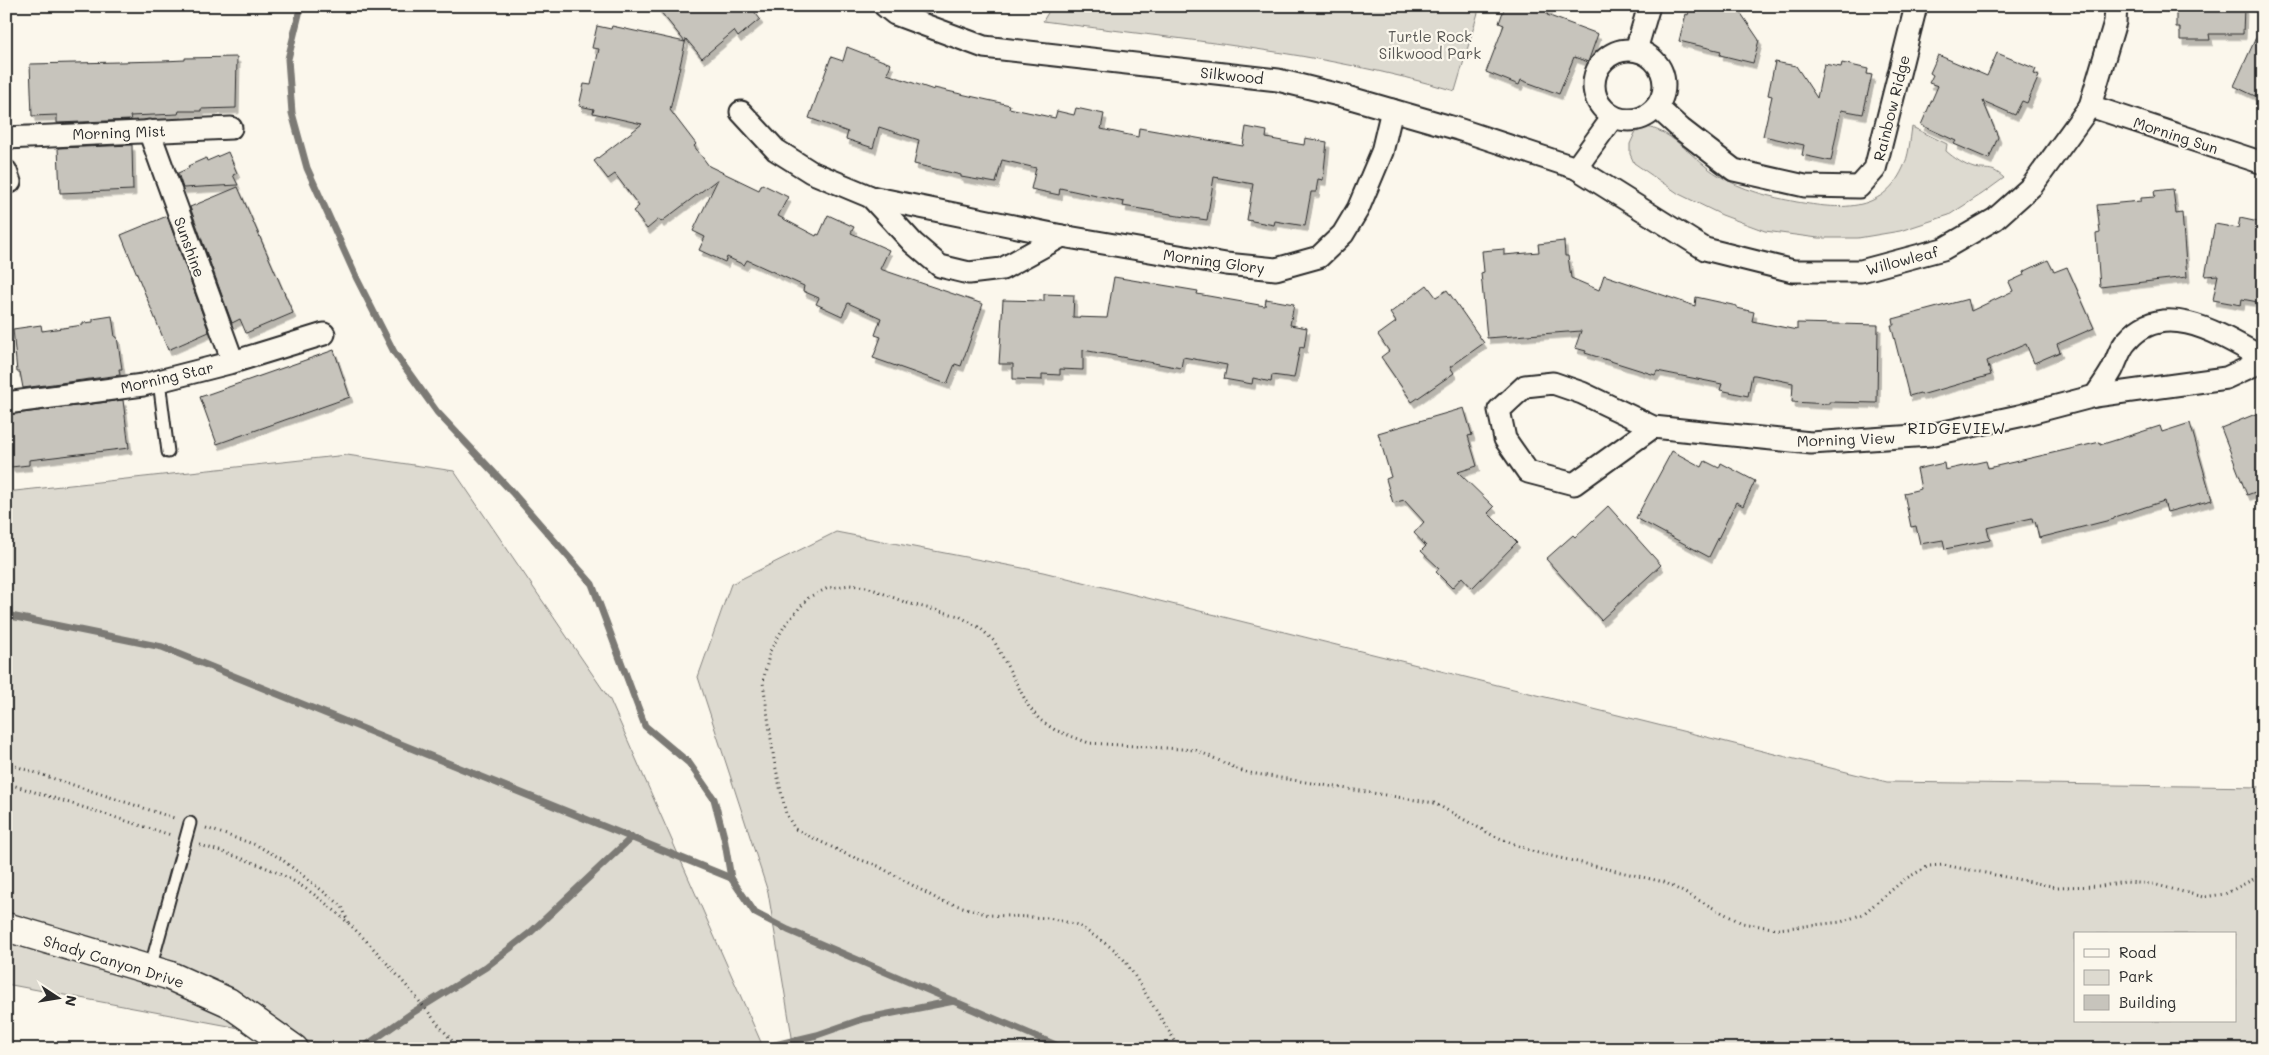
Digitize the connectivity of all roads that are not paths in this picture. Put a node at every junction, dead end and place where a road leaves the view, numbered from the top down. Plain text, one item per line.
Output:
1 (885, 6) edge
2 (1649, 6) edge
3 (1916, 6) edge
4 (2116, 6) edge
5 (1636, 50) junction
6 (2090, 106) junction
7 (1657, 107) junction
8 (1392, 110) junction
9 (741, 112) dead end
10 (1613, 117) junction
11 (231, 128) dead end
12 (149, 131) junction
13 (6, 138) edge
14 (2263, 163) edge
15 (1576, 168) junction
16 (6, 171) edge
17 (6, 182) edge
18 (871, 197) junction
19 (1062, 236) junction
20 (324, 334) dead end
21 (2263, 359) edge
22 (233, 362) junction
23 (159, 381) junction
24 (2095, 396) junction
25 (6, 403) edge
26 (1653, 427) junction
27 (168, 452) dead end
28 (190, 823) dead end
29 (6, 927) edge
30 (150, 970) junction
31 (294, 1049) edge

1 - 8 street, Silkwood
2 - 5 street
3 - 7 street, Rainbow Ridge
4 - 6 street, Willowleaf
5 - 7 street
5 - 10 street
6 - 14 street, Morning Sun
6 - 15 street, Willowleaf
7 - 10 street
8 - 15 street, Silkwood
8 - 19 street, Morning Glory
9 - 18 street, Morning Glory
10 - 15 street
11 - 12 street, Morning Mist
12 - 13 street, Morning Mist
12 - 22 street, Sunshine
16 - 17 street
18 - 19 street, Morning Glory
18 - 19 street, Morning Glory
20 - 22 street, Morning Star
21 - 24 street, Morning View
21 - 24 street, Morning View
22 - 23 street, Morning Star
23 - 25 street, Morning Star
23 - 27 lane
24 - 26 street, Morning View
26 - 26 street, Morning View
28 - 30 lane
29 - 30 street, Shady Canyon Drive
30 - 31 street, Shady Canyon Drive

